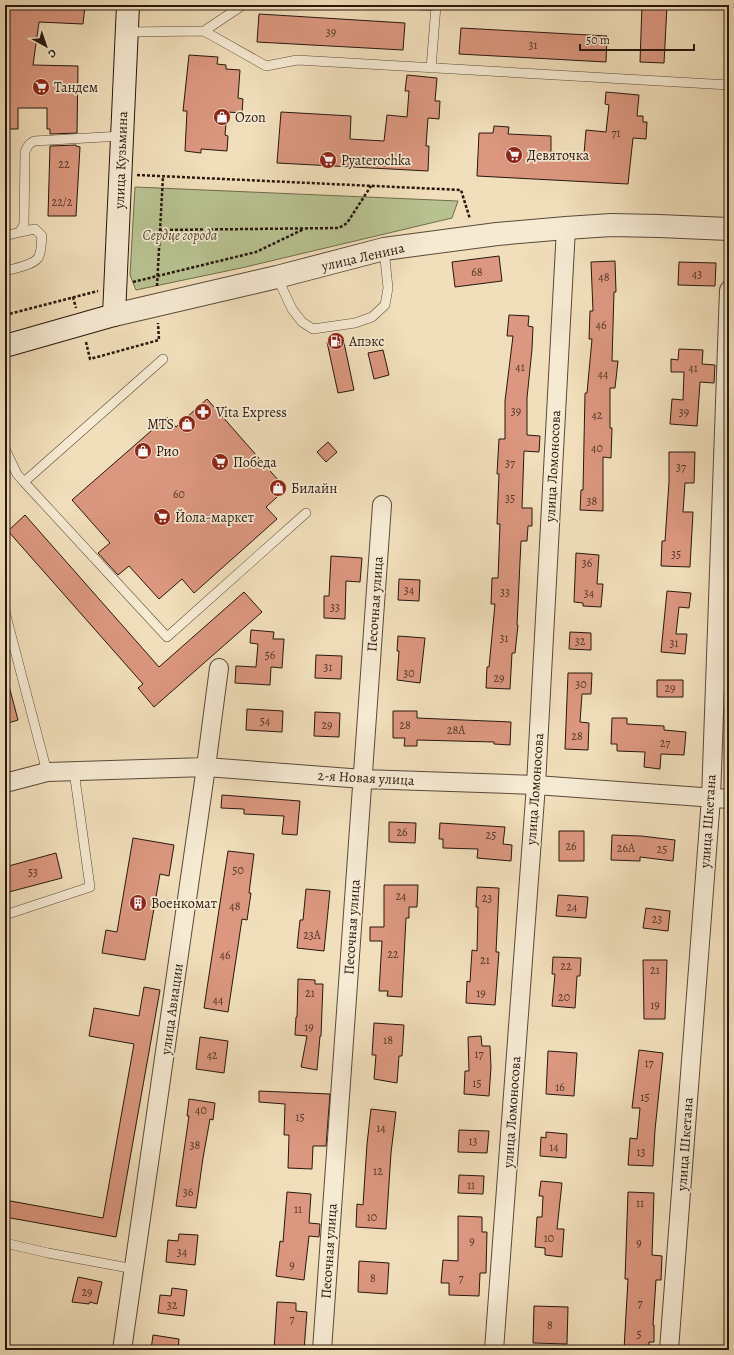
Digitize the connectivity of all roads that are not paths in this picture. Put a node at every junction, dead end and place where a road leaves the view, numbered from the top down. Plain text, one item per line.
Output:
1 (128, 5) edge
2 (243, 5) edge
3 (417, 5) edge
4 (204, 31) junction
5 (127, 32) junction
6 (431, 68) junction
7 (729, 85) edge
8 (122, 136) junction
9 (566, 228) junction
10 (729, 229) edge
11 (20, 232) junction
12 (5, 236) edge
13 (384, 249) junction
14 (5, 271) edge
15 (277, 277) junction
16 (729, 290) edge
17 (114, 315) junction
18 (5, 346) edge
19 (163, 359) dead end
20 (5, 449) edge
21 (24, 482) junction
22 (382, 505) dead end
23 (306, 513) dead end
24 (5, 612) edge
25 (219, 668) dead end
26 (206, 767) junction
27 (74, 771) junction
28 (47, 772) junction
29 (363, 779) junction
30 (5, 783) edge
31 (536, 785) junction
32 (711, 798) junction
33 (729, 799) edge
34 (5, 915) edge
35 (5, 1243) edge
36 (134, 1268) junction
37 (122, 1350) edge
38 (322, 1350) edge
39 (494, 1350) edge
40 (669, 1350) edge

1 - 5 street, улица Кузьмина
2 - 4 lane
3 - 6 lane
4 - 5 lane
4 - 6 lane
5 - 8 street, улица Кузьмина
6 - 7 lane
8 - 11 lane
8 - 17 street, улица Кузьмина
9 - 10 street, улица Ленина
9 - 13 street, улица Ленина
9 - 31 street, улица Ломоносова
11 - 12 lane
11 - 14 lane
13 - 15 street, улица Ленина
13 - 15 lane
15 - 17 street, улица Ленина
16 - 32 street, улица Шкетана
17 - 18 street, улица Ленина
19 - 21 lane
20 - 21 lane
21 - 23 lane
22 - 29 street, Песочная улица
24 - 28 lane
25 - 26 street, улица Авиации
26 - 27 street, 2-я Новая улица
26 - 29 street, 2-я Новая улица
26 - 36 street, улица Авиации
27 - 28 street, 2-я Новая улица
27 - 34 lane
28 - 30 street, 2-я Новая улица
29 - 31 street, 2-я Новая улица
29 - 38 street, Песочная улица
31 - 32 street, 2-я Новая улица
31 - 39 street, улица Ломоносова
32 - 33 street, 2-я Новая улица
32 - 40 street, улица Шкетана
35 - 36 lane
36 - 37 street, улица Авиации

